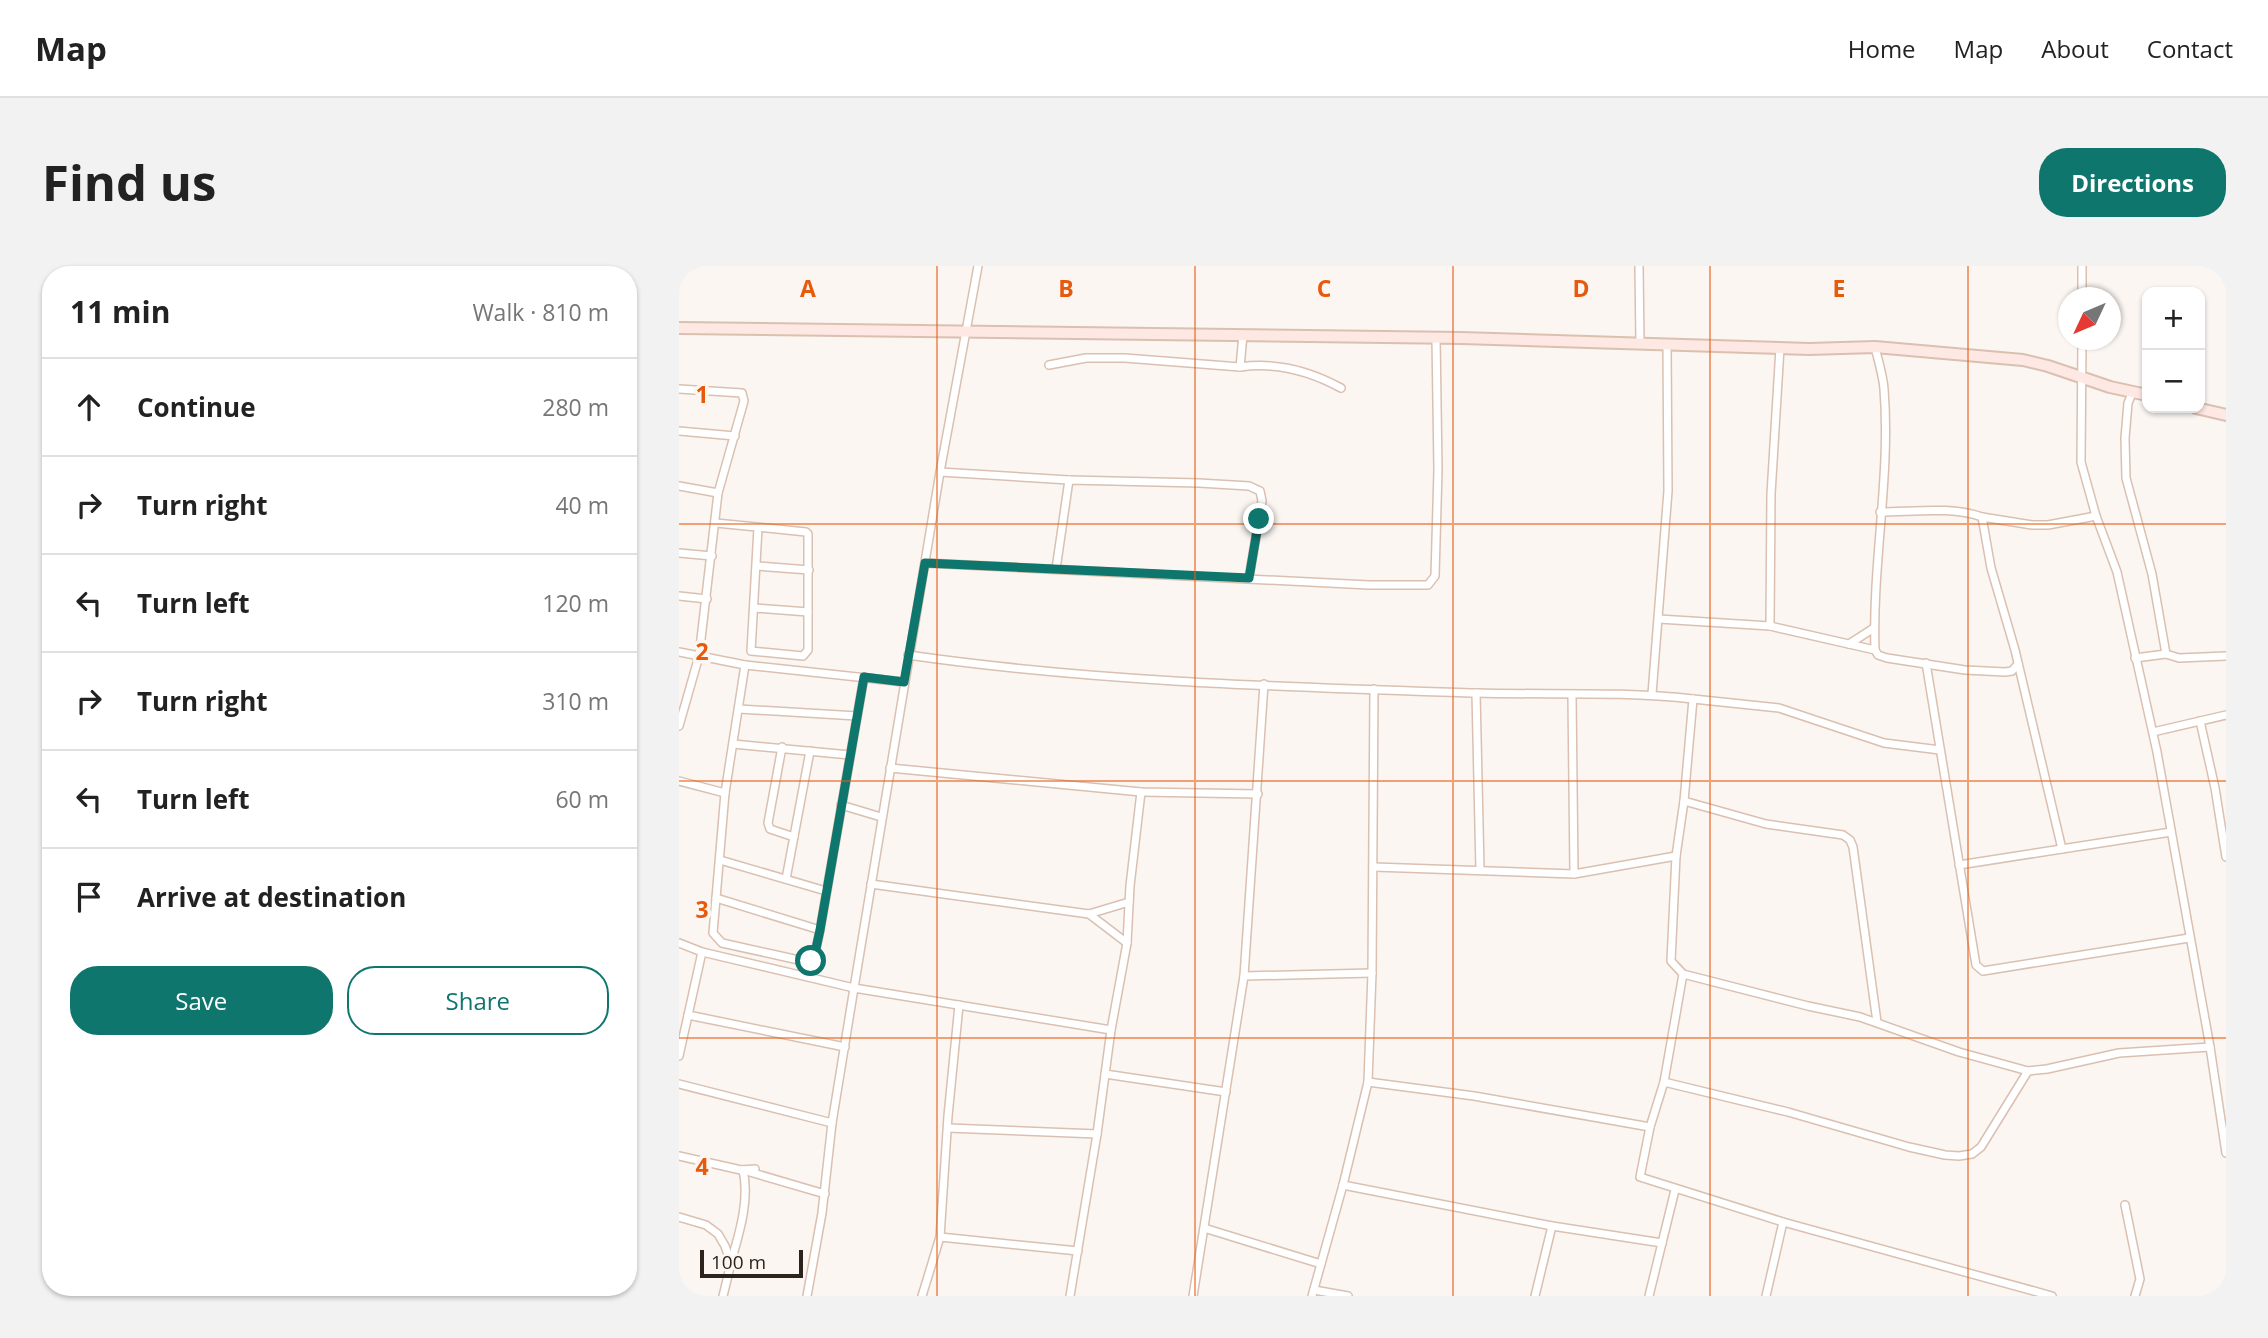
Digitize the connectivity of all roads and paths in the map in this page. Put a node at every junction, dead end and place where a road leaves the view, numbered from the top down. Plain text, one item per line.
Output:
1 (978, 266) edge
2 (1639, 266) edge
3 (2082, 266) edge
4 (2082, 287) edge
5 (679, 328) edge
6 (965, 331) junction
7 (1243, 335) junction
8 (1436, 338) junction
9 (1640, 344) junction
10 (1667, 344) junction
11 (1875, 347) junction
12 (1780, 348) junction
13 (2082, 350) edge
14 (1049, 365) dead end
15 (1240, 367) junction
16 (2083, 378) junction
17 (679, 388) edge
18 (1341, 388) dead end
19 (2133, 391) junction
20 (2142, 394) edge
21 (2205, 410) edge
22 (2226, 415) edge
23 (679, 431) edge
24 (735, 436) junction
25 (940, 472) junction
26 (1069, 480) junction
27 (679, 486) edge
28 (718, 493) junction
29 (1880, 512) junction
30 (2096, 516) junction
31 (1982, 517) junction
32 (716, 523) junction
33 (758, 528) junction
34 (679, 553) edge
35 (712, 556) junction
36 (925, 563) junction
37 (757, 566) junction
38 (1056, 569) junction
39 (809, 570) junction
40 (1249, 578) junction
41 (679, 596) edge
42 (707, 599) junction
43 (754, 608) junction
44 (808, 612) junction
45 (1659, 619) junction
46 (1770, 626) junction
47 (1874, 628) junction
48 (1849, 645) junction
49 (1875, 650) junction
50 (679, 652) edge
51 (2166, 654) junction
52 (908, 655) junction
53 (699, 656) junction
54 (2226, 656) edge
55 (2135, 659) junction
56 (1926, 663) junction
57 (2018, 664) junction
58 (745, 665) junction
59 (864, 677) junction
60 (904, 682) junction
61 (1264, 684) junction
62 (1374, 689) junction
63 (1476, 693) junction
64 (1652, 694) junction
65 (1572, 695) junction
66 (1693, 699) junction
67 (739, 709) junction
68 (2226, 715) edge
69 (857, 716) junction
70 (2200, 721) junction
71 (679, 726) edge
72 (2153, 732) junction
73 (733, 744) junction
74 (782, 747) junction
75 (1940, 750) junction
76 (810, 751) junction
77 (850, 755) junction
78 (890, 768) junction
79 (679, 781) edge
80 (2226, 785) edge
81 (2215, 788) junction
82 (1140, 792) junction
83 (725, 793) junction
84 (1258, 794) junction
85 (1684, 802) junction
86 (841, 805) junction
87 (881, 817) junction
88 (2171, 832) junction
89 (794, 837) junction
90 (2062, 849) junction
91 (1677, 856) junction
92 (2226, 857) edge
93 (720, 860) junction
94 (1959, 866) junction
95 (1374, 867) junction
96 (1480, 870) junction
97 (1574, 874) junction
98 (786, 879) junction
99 (871, 884) junction
100 (826, 891) junction
101 (716, 898) junction
102 (1129, 902) junction
103 (1089, 914) junction
104 (820, 930) junction
105 (2189, 938) junction
106 (679, 943) edge
107 (1127, 943) junction
108 (702, 952) junction
109 (1372, 973) junction
110 (1683, 974) junction
111 (1244, 976) junction
112 (854, 988) junction
113 (960, 1005) junction
114 (684, 1020) edge
115 (1877, 1021) junction
116 (1111, 1030) junction
117 (845, 1047) junction
118 (2210, 1047) junction
119 (679, 1056) edge
120 (2028, 1071) junction
121 (1105, 1074) junction
122 (1368, 1082) junction
123 (1664, 1082) junction
124 (679, 1084) edge
125 (1226, 1092) junction
126 (832, 1124) junction
127 (1650, 1127) junction
128 (948, 1128) junction
129 (1097, 1135) junction
130 (2226, 1153) edge
131 (679, 1156) edge
132 (755, 1169) dead end
133 (743, 1170) junction
134 (1343, 1185) junction
135 (1675, 1190) junction
136 (825, 1194) junction
137 (2125, 1205) dead end
138 (679, 1217) edge
139 (1783, 1222) junction
140 (1552, 1226) junction
141 (1204, 1228) junction
142 (940, 1237) junction
143 (1662, 1242) junction
144 (1077, 1251) junction
145 (731, 1263) junction
146 (1321, 1264) junction
147 (1313, 1293) edge
148 (723, 1296) edge
149 (807, 1296) edge
150 (922, 1296) edge
151 (1070, 1296) edge
152 (1193, 1296) edge
153 (1348, 1296) edge
154 (1535, 1296) edge
155 (1649, 1296) edge
156 (1766, 1296) edge
157 (2052, 1296) edge
158 (2134, 1296) edge

1 - 6 street
2 - 9 street
3 - 4 street
5 - 6 street
6 - 7 street
6 - 25 street
7 - 8 street
7 - 15 street
8 - 9 street
8 - 40 street
9 - 10 street
10 - 12 street
10 - 45 street
11 - 12 street
11 - 16 street
11 - 29 street
12 - 46 street
13 - 16 street
14 - 15 street
15 - 18 street
16 - 19 street
16 - 30 street
17 - 24 street
19 - 20 street
19 - 51 street
21 - 22 street
23 - 24 street
24 - 28 street
25 - 26 street
25 - 36 street
26 - 38 street
26 - 40 street
27 - 28 street
28 - 32 street
29 - 31 street
29 - 47 street
30 - 31 street
30 - 55 street
31 - 57 street
32 - 33 street
32 - 35 street
33 - 37 street
33 - 39 street
34 - 35 street
35 - 42 street
36 - 38 street
36 - 52 street
37 - 39 street
37 - 43 street
38 - 40 street
39 - 44 street
41 - 42 street
42 - 53 street
43 - 44 street
43 - 44 street
45 - 46 street
45 - 64 street
46 - 48 street
47 - 48 street
47 - 49 street
48 - 49 street
49 - 56 street
50 - 53 street
51 - 54 street
51 - 55 street
52 - 60 street
52 - 61 street
53 - 58 street
53 - 71 street
55 - 72 street
56 - 57 street
56 - 75 street
57 - 90 street
58 - 59 street
58 - 67 street
59 - 60 street
59 - 69 street
60 - 78 street
61 - 62 street
61 - 84 street
62 - 63 street
62 - 95 street
63 - 65 street
63 - 96 street
64 - 65 street
64 - 66 street
65 - 97 street
66 - 75 street
66 - 85 street
67 - 69 street
67 - 73 street
68 - 70 street
69 - 77 street
70 - 72 street
70 - 81 street
72 - 88 street
73 - 74 street
73 - 83 street
74 - 76 street
74 - 89 street
75 - 94 street
76 - 77 street
76 - 89 street
77 - 86 street
78 - 82 street
78 - 87 street
79 - 83 street
80 - 81 street
81 - 92 street
82 - 84 street
82 - 102 street
83 - 93 street
84 - 111 street
85 - 91 street
85 - 115 street
86 - 87 street
86 - 100 street
87 - 99 street
88 - 90 street
88 - 105 street
89 - 98 street
90 - 94 street
91 - 97 street
91 - 110 street
93 - 98 street
93 - 101 street
94 - 105 street
95 - 96 street
95 - 109 street
96 - 97 street
98 - 100 street
99 - 103 street
99 - 112 street
100 - 104 street
101 - 104 street
101 - 104 street
102 - 103 street
102 - 107 street
103 - 107 street
105 - 118 street
106 - 108 street
107 - 116 street
108 - 112 street
108 - 114 street
109 - 111 street
109 - 122 street
110 - 115 street
110 - 123 street
111 - 125 street
112 - 113 street
112 - 117 street
113 - 116 street
113 - 128 street
114 - 117 street
114 - 119 street
115 - 120 street
116 - 121 street
117 - 126 street
118 - 120 street
118 - 130 street
120 - 123 street
121 - 125 street
121 - 129 street
122 - 127 street
122 - 134 street
123 - 127 street
124 - 126 street
125 - 141 street
126 - 136 street
127 - 135 street
128 - 129 street
128 - 142 street
129 - 144 street
131 - 133 street
132 - 133 street
133 - 136 street
133 - 145 street
134 - 140 street
134 - 146 street
135 - 139 street
135 - 143 street
136 - 149 street
137 - 158 street
138 - 145 street
139 - 156 street
139 - 157 street
140 - 143 street
140 - 154 street
141 - 146 street
141 - 152 street
142 - 144 street
142 - 150 street
143 - 155 street
144 - 151 street
145 - 148 street
146 - 147 street
147 - 153 street

